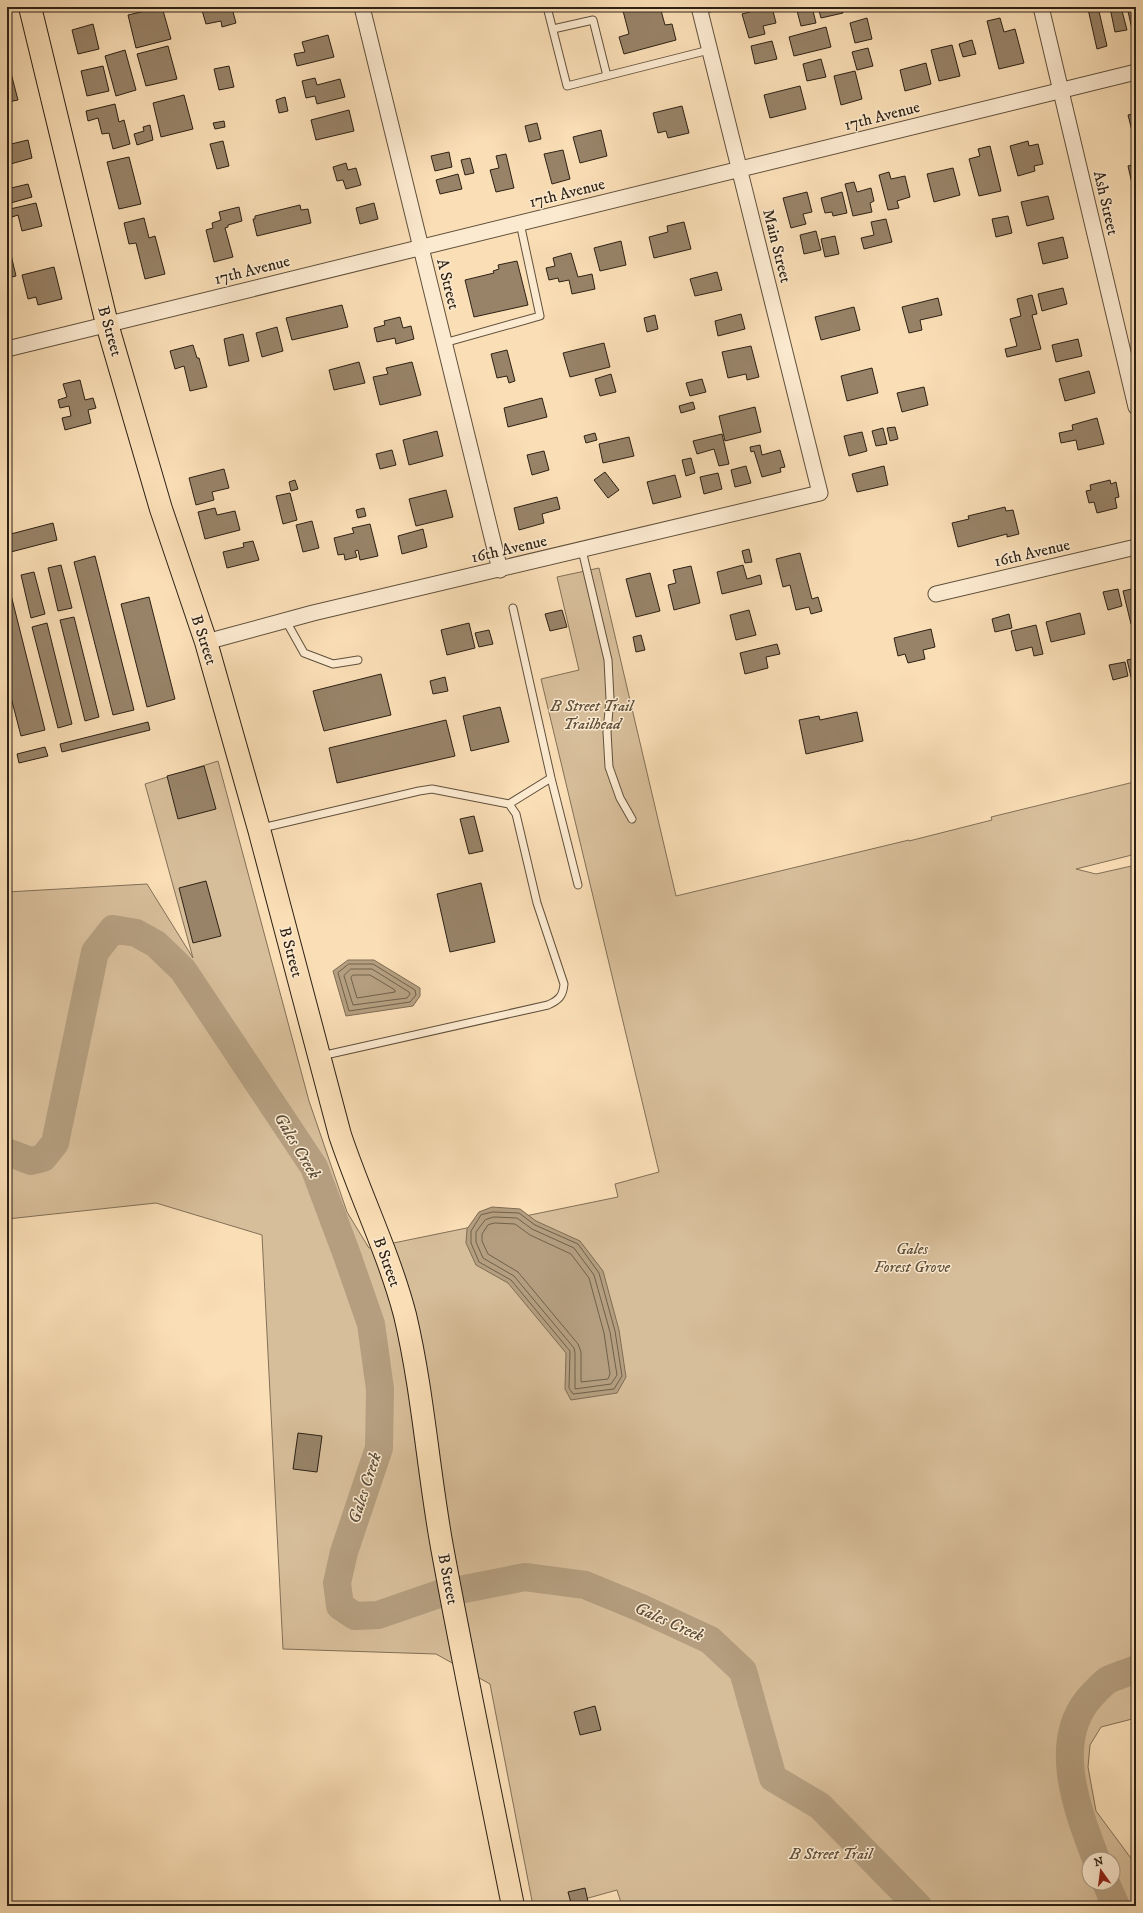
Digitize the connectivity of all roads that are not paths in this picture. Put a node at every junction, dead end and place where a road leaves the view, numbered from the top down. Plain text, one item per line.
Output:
1 (30, 7) edge
2 (362, 7) edge
3 (547, 7) edge
4 (1041, 7) edge
5 (704, 8) edge
6 (553, 29) junction
7 (709, 50) junction
8 (1136, 72) edge
9 (607, 76) junction
10 (1061, 90) junction
11 (739, 169) junction
12 (520, 223) junction
13 (420, 247) junction
14 (107, 324) junction
15 (444, 343) junction
16 (7, 349) edge
17 (1136, 407) edge
18 (820, 493) joint
19 (1136, 547) edge
20 (582, 550) junction
21 (500, 570) junction
22 (936, 594) dead end
23 (513, 608) dead end
24 (286, 621) junction
25 (206, 642) junction
26 (358, 660) dead end
27 (551, 778) junction
28 (509, 804) junction
29 (632, 819) dead end
30 (259, 829) junction
31 (578, 885) dead end
32 (319, 1056) junction
33 (513, 1906) edge

1 - 14 main road, B Street
2 - 13 street, A Street
3 - 6 lane
4 - 10 street, Ash Street
5 - 7 street, Main Street
6 - 9 lane
6 - 9 lane
7 - 9 lane
7 - 11 street, Main Street
8 - 10 street, 17th Avenue
10 - 11 street, 17th Avenue
10 - 17 street, Ash Street
11 - 12 street, 17th Avenue
11 - 18 street, Main Street
12 - 13 street, 17th Avenue
12 - 15 lane
13 - 14 street, 17th Avenue
13 - 15 street, A Street
14 - 16 street, 17th Avenue
14 - 25 main road, B Street
15 - 21 street, A Street
18 - 20 street, 16th Avenue
19 - 22 street, 16th Avenue
20 - 21 street, 16th Avenue
20 - 29 lane
21 - 24 street, 16th Avenue
23 - 27 lane
24 - 25 street, 16th Avenue
24 - 26 lane
25 - 30 main road, B Street
27 - 28 lane
27 - 31 lane
28 - 30 lane
28 - 32 lane
30 - 32 main road, B Street
32 - 33 main road, B Street

